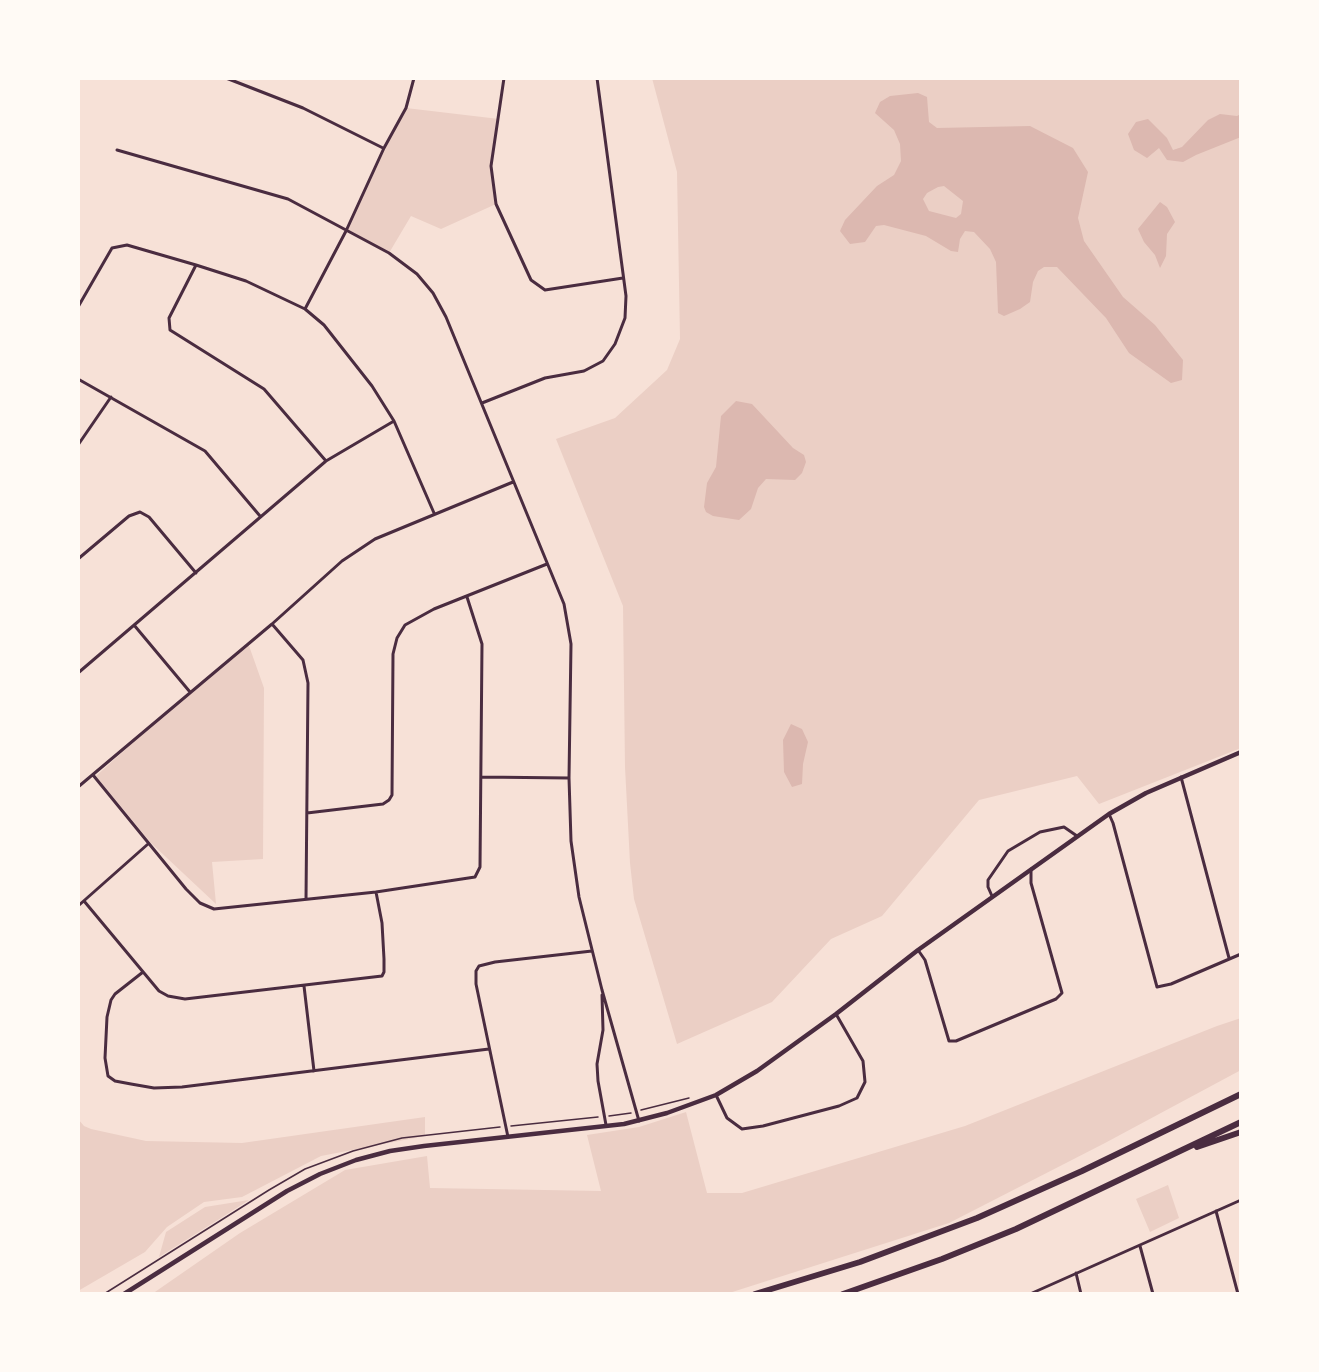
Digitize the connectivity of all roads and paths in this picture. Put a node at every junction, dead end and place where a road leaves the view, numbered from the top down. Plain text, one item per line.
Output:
1 (226, 78) edge
2 (414, 78) edge
3 (504, 78) edge
4 (597, 78) edge
5 (384, 148) junction
6 (117, 150) dead end
7 (346, 231) junction
8 (196, 265) junction
9 (623, 278) junction
10 (78, 307) edge
11 (305, 309) junction
12 (78, 379) edge
13 (111, 398) junction
14 (482, 403) junction
15 (393, 421) junction
16 (78, 445) edge
17 (326, 461) junction
18 (513, 482) junction
19 (434, 513) junction
20 (260, 516) junction
21 (78, 559) edge
22 (547, 564) junction
23 (196, 573) junction
24 (467, 597) junction
25 (272, 624) junction
26 (134, 625) junction
27 (78, 673) edge
28 (190, 693) junction
29 (1241, 752) edge
30 (93, 775) junction
31 (481, 777) junction
32 (1181, 777) junction
33 (569, 778) junction
34 (78, 788) edge
35 (307, 813) junction
36 (1109, 814) junction
37 (1077, 836) junction
38 (148, 844) junction
39 (1031, 869) junction
40 (376, 892) junction
41 (992, 896) junction
42 (306, 899) junction
43 (84, 901) junction
44 (78, 906) edge
45 (918, 950) junction
46 (591, 951) junction
47 (1241, 954) edge
48 (1229, 958) junction
49 (143, 972) junction
50 (303, 985) junction
51 (602, 990) junction
52 (836, 1014) junction
53 (489, 1049) junction
54 (314, 1071) junction
55 (1241, 1094) edge
56 (716, 1095) junction
57 (687, 1098) dead end
58 (645, 1109) dead end
59 (628, 1114) dead end
60 (613, 1115) dead end
61 (599, 1117) dead end
62 (639, 1121) junction
63 (1241, 1122) edge
64 (516, 1125) dead end
65 (606, 1126) junction
66 (1241, 1132) edge
67 (508, 1137) junction
68 (1170, 1156) junction
69 (1241, 1200) edge
70 (1216, 1211) junction
71 (1140, 1246) junction
72 (1076, 1273) junction
73 (124, 1294) edge
74 (755, 1294) edge
75 (843, 1294) edge
76 (1030, 1294) edge
77 (1081, 1294) edge
78 (1153, 1294) edge
79 (1238, 1294) edge

1 - 5 street
2 - 5 street
3 - 9 street
4 - 9 street
5 - 7 street
6 - 7 street
7 - 11 street
7 - 14 street
8 - 10 street
8 - 11 street
8 - 17 street
9 - 14 street
11 - 15 street
12 - 13 street
13 - 16 street
13 - 20 street
14 - 18 street
15 - 17 street
15 - 19 street
17 - 20 street
18 - 19 street
18 - 22 street
19 - 25 street
20 - 23 street
21 - 23 street
22 - 24 street
22 - 33 street
23 - 26 street
24 - 31 street
24 - 35 street
25 - 28 street
25 - 35 street
26 - 27 street
26 - 28 street
28 - 30 street
29 - 32 street
30 - 34 street
30 - 38 street
31 - 33 street
31 - 40 street
32 - 36 street
32 - 48 street
33 - 46 street
35 - 42 street
36 - 37 street
36 - 48 street
37 - 39 street
37 - 41 street
38 - 42 street
38 - 43 street
39 - 41 street
39 - 45 street
40 - 42 street
40 - 50 street
41 - 45 street
43 - 44 street
43 - 49 street
45 - 52 street
46 - 51 street
46 - 53 street
47 - 48 street
49 - 50 street
49 - 54 street
50 - 54 street
51 - 62 street
51 - 65 street
52 - 56 street
52 - 56 street
53 - 54 street
53 - 67 street
55 - 74 highway
56 - 62 street
57 - 58 path
59 - 60 path
61 - 64 path
62 - 65 street
63 - 68 highway
65 - 67 street
66 - 68 highway
67 - 73 street
68 - 75 highway
69 - 70 street
70 - 71 street
70 - 79 street
71 - 72 street
71 - 78 street
72 - 76 street
72 - 77 street

